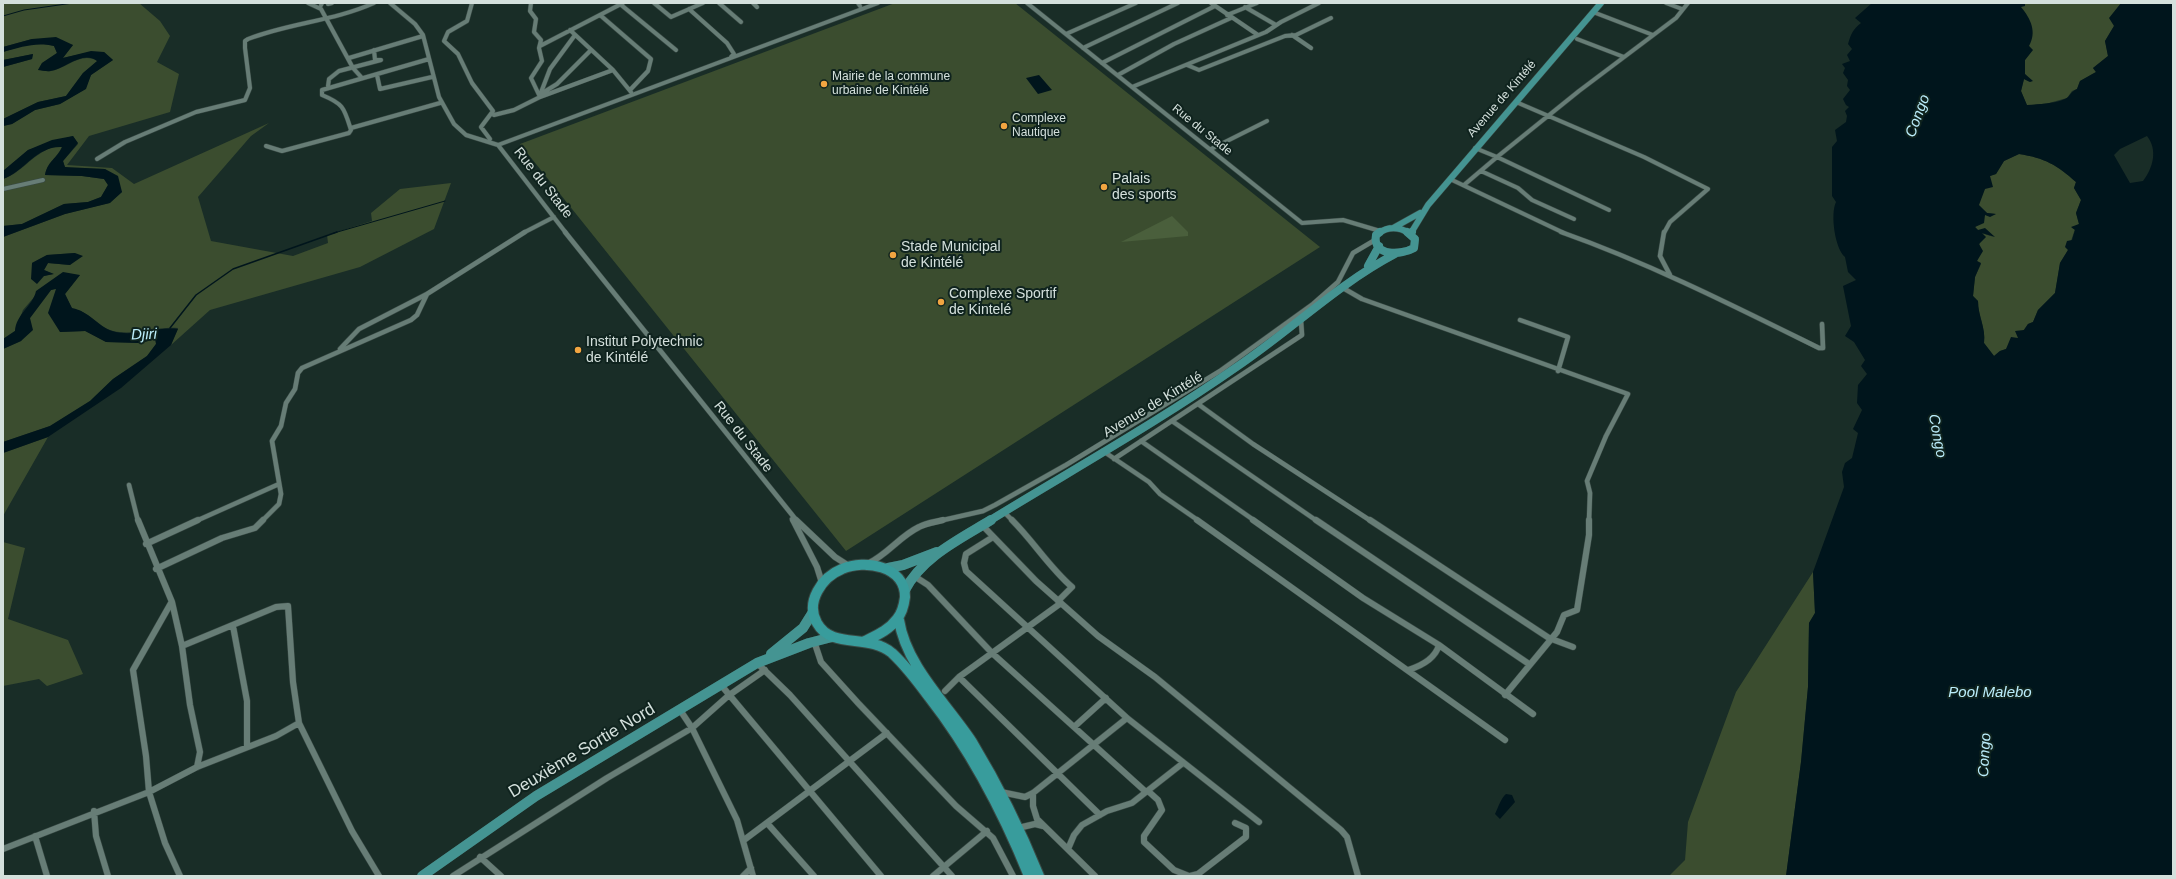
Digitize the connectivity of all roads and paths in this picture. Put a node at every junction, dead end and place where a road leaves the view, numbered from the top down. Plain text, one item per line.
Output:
1 (308, 3) edge
2 (374, 3) edge
3 (390, 3) edge
4 (472, 3) edge
5 (531, 3) edge
6 (654, 3) edge
7 (690, 3) edge
8 (703, 3) edge
9 (719, 3) edge
10 (753, 3) edge
11 (878, 3) edge
12 (1027, 3) edge
13 (1136, 3) edge
14 (1178, 3) edge
15 (1211, 3) edge
16 (1257, 3) edge
17 (1319, 3) edge
18 (1601, 3) edge
19 (1666, 3) edge
20 (1688, 3) edge
21 (622, 4) edge
22 (694, 6) junction
23 (1214, 6) junction
24 (757, 7) dead end
25 (1246, 7) junction
26 (689, 9) junction
27 (1682, 9) junction
28 (1593, 12) junction
29 (1227, 14) junction
30 (600, 15) junction
31 (325, 18) junction
32 (1231, 18) junction
33 (1331, 18) dead end
34 (741, 22) dead end
35 (1276, 25) junction
36 (570, 30) junction
37 (1066, 34) junction
38 (575, 35) junction
39 (1258, 35) junction
40 (1292, 35) junction
41 (1653, 35) junction
42 (423, 36) junction
43 (1577, 39) dead end
44 (540, 46) junction
45 (1083, 48) junction
46 (1311, 48) dead end
47 (374, 50) junction
48 (591, 50) junction
49 (676, 50) dead end
50 (1624, 57) junction
51 (349, 58) junction
52 (728, 58) junction
53 (429, 59) junction
54 (1102, 63) junction
55 (1187, 65) junction
56 (353, 68) junction
57 (613, 70) junction
58 (377, 75) junction
59 (1118, 75) junction
60 (432, 77) junction
61 (362, 78) junction
62 (328, 86) junction
63 (1132, 87) junction
64 (632, 92) junction
65 (540, 95) junction
66 (440, 102) junction
67 (1516, 102) junction
68 (494, 115) dead end
69 (1550, 115) junction
70 (1267, 121) dead end
71 (351, 128) junction
72 (490, 139) junction
73 (498, 145) junction
74 (266, 146) dead end
75 (1475, 148) junction
76 (1211, 149) junction
77 (1497, 157) junction
78 (97, 159) dead end
79 (1481, 170) junction
80 (1450, 179) junction
81 (43, 180) dead end
82 (1464, 185) junction
83 (3, 188) edge
84 (1609, 210) dead end
85 (1422, 212) junction
86 (554, 217) junction
87 (1574, 219) dead end
88 (1393, 228) junction
89 (1380, 231) junction
90 (1411, 234) junction
91 (1375, 240) junction
92 (1379, 246) junction
93 (1395, 254) junction
94 (1365, 270) junction
95 (1672, 277) junction
96 (1343, 288) junction
97 (427, 294) junction
98 (1520, 320) dead end
99 (1301, 321) junction
100 (1822, 324) dead end
101 (331, 355) junction
102 (1558, 371) junction
103 (1198, 404) junction
104 (1172, 421) junction
105 (1141, 441) junction
106 (1102, 451) junction
107 (1114, 459) junction
108 (279, 484) junction
109 (129, 485) dead end
110 (1004, 512) junction
111 (790, 515) junction
112 (983, 526) junction
113 (992, 537) junction
114 (146, 544) junction
115 (945, 549) junction
116 (869, 563) junction
117 (849, 566) junction
118 (888, 568) junction
119 (156, 569) junction
120 (913, 575) junction
121 (822, 583) junction
122 (905, 590) junction
123 (172, 602) junction
124 (1060, 602) junction
125 (813, 612) junction
126 (899, 620) junction
127 (233, 626) junction
128 (1028, 628) junction
129 (832, 637) junction
130 (1550, 638) junction
131 (814, 641) junction
132 (865, 641) junction
133 (1439, 645) junction
134 (182, 646) junction
135 (1573, 647) dead end
136 (992, 653) junction
137 (762, 664) junction
138 (1529, 664) junction
139 (1408, 670) junction
140 (959, 678) junction
141 (720, 685) junction
142 (945, 691) dead end
143 (1505, 695) junction
144 (728, 696) junction
145 (1106, 698) junction
146 (680, 710) junction
147 (1533, 714) dead end
148 (1127, 718) junction
149 (298, 723) junction
150 (1074, 727) junction
151 (692, 728) junction
152 (887, 733) junction
153 (1505, 740) dead end
154 (1094, 745) junction
155 (247, 747) junction
156 (848, 762) junction
157 (1183, 763) junction
158 (198, 767) junction
159 (1058, 773) junction
160 (1147, 791) junction
161 (149, 792) junction
162 (808, 792) junction
163 (1001, 792) junction
164 (1033, 793) junction
165 (94, 811) junction
166 (1100, 815) junction
167 (1260, 822) dead end
168 (767, 823) junction
169 (1235, 823) dead end
170 (1042, 826) junction
171 (1018, 828) junction
172 (987, 831) junction
173 (35, 836) junction
174 (744, 840) junction
175 (3, 849) edge
176 (1068, 849) junction
177 (480, 857) junction
178 (944, 867) junction
179 (751, 868) junction
180 (47, 876) edge
181 (108, 876) edge
182 (180, 876) edge
183 (379, 876) edge
184 (422, 876) edge
185 (453, 876) edge
186 (501, 876) edge
187 (743, 876) edge
188 (753, 876) edge
189 (814, 876) edge
190 (881, 876) edge
191 (933, 876) edge
192 (952, 876) edge
193 (1013, 876) edge
194 (1029, 876) edge
195 (1039, 876) edge
196 (1095, 876) edge
197 (1190, 876) edge
198 (1358, 876) edge

1 - 31 street
2 - 31 street
3 - 42 street
4 - 72 street
5 - 44 street
6 - 26 street
7 - 22 street
8 - 22 street
9 - 34 street
10 - 24 street
11 - 52 street, Rue du Stade
12 - 37 street, Rue du Stade
13 - 37 street
14 - 45 street
15 - 23 street
16 - 25 street
17 - 35 street
18 - 28 main road, Avenue de Kintélé
19 - 27 street
20 - 27 street
21 - 30 street
21 - 49 street
22 - 26 street
23 - 29 street
23 - 54 street
25 - 29 street
25 - 35 street
26 - 52 street
27 - 41 street
28 - 41 street
28 - 67 main road, Avenue de Kintélé
29 - 32 street
30 - 36 street
30 - 64 street
31 - 51 street
31 - 78 street
32 - 39 street
32 - 59 street
33 - 40 street
35 - 39 street
36 - 38 street
36 - 44 street
37 - 45 street, Rue du Stade
38 - 48 street
38 - 65 street
39 - 55 street
40 - 46 street
40 - 55 street
41 - 50 street
42 - 47 street
42 - 53 street
43 - 50 street
44 - 65 street
45 - 54 street, Rue du Stade
47 - 51 street
47 - 56 street
48 - 57 street
48 - 65 street
50 - 69 street
51 - 56 street
52 - 64 street, Rue du Stade
53 - 58 street
53 - 60 street
54 - 59 street, Rue du Stade
55 - 63 street
56 - 61 street
56 - 62 street
57 - 64 street
57 - 65 street
58 - 60 street
58 - 61 street
59 - 63 street, Rue du Stade
60 - 66 street
61 - 62 street
62 - 71 street
63 - 76 street, Rue du Stade
64 - 73 street, Rue du Stade
65 - 68 street
66 - 71 street
66 - 72 street
67 - 69 street
67 - 75 main road, Avenue de Kintélé
69 - 77 street
69 - 95 street
70 - 76 street
71 - 74 street
72 - 73 street
73 - 86 street, Rue du Stade
75 - 77 street
75 - 80 main road, Avenue de Kintélé
76 - 89 street, Rue du Stade
77 - 79 street
77 - 84 street
79 - 82 street
79 - 87 street
80 - 82 street
80 - 85 main road, Avenue de Kintélé
81 - 83 street
82 - 95 street
85 - 88 main road, Avenue de Kintélé
85 - 90 main road, Avenue de Kintélé
86 - 97 street
86 - 111 street, Rue du Stade
88 - 89 main road, Avenue de Kintélé
88 - 90 main road
89 - 91 main road
90 - 93 main road, Avenue de Kintélé
91 - 92 main road
91 - 116 street
92 - 93 main road
92 - 94 main road, Avenue de Kintélé
93 - 94 main road, Avenue de Kintélé
94 - 96 main road, Avenue de Kintélé
95 - 100 street
96 - 99 main road, Avenue de Kintélé
96 - 102 street
97 - 101 street
97 - 101 street
98 - 102 street
99 - 103 street
99 - 106 main road, Avenue de Kintélé
101 - 108 street
102 - 130 street
103 - 104 street
103 - 130 street
104 - 105 street
104 - 138 street
105 - 107 street
105 - 133 street
106 - 107 street
106 - 110 main road, Avenue de Kintélé
107 - 139 street
108 - 114 street
108 - 119 street
109 - 114 street
110 - 112 main road, Avenue de Kintélé
110 - 124 street
111 - 117 street, Rue du Stade
111 - 121 street, Rue du Stade
112 - 113 street
112 - 115 main road, Avenue de Kintélé
113 - 124 street
113 - 128 street
114 - 119 street
115 - 118 main road, Avenue de Kintélé
115 - 120 main road, Avenue de Kintélé
116 - 117 highway
116 - 118 highway
117 - 121 highway
118 - 122 highway
119 - 123 street
120 - 122 main road, Avenue de Kintélé
120 - 136 street
121 - 125 highway
122 - 126 highway
123 - 134 street
123 - 161 street
124 - 128 street
124 - 198 street
125 - 129 highway
125 - 137 main road, Deuxième Sortie Nord
126 - 132 highway
126 - 163 highway
127 - 134 street
127 - 149 street
127 - 155 street
128 - 136 street
128 - 145 street
129 - 131 main road, Deuxième Sortie Nord
129 - 132 highway
130 - 135 street
130 - 138 street
131 - 137 main road, Deuxième Sortie Nord
131 - 152 street
132 - 194 highway
133 - 139 street
133 - 143 street
134 - 158 street
136 - 140 street
136 - 150 street
137 - 141 main road, Deuxième Sortie Nord
137 - 144 street
137 - 156 street
138 - 143 street
139 - 153 street
140 - 142 street
140 - 159 street
141 - 144 street
141 - 146 main road, Deuxième Sortie Nord
143 - 147 street
144 - 151 street
144 - 162 street
145 - 148 street
145 - 150 street
146 - 151 street
146 - 184 main road, Deuxième Sortie Nord
148 - 154 street
148 - 157 street
149 - 155 street
149 - 183 street
150 - 154 street
151 - 174 street
151 - 177 street
152 - 156 street
152 - 172 street
154 - 159 street
154 - 160 street
155 - 158 street
156 - 162 street
156 - 178 street
157 - 160 street
157 - 167 street
158 - 161 street
159 - 164 street
159 - 166 street
160 - 166 street
160 - 197 street
161 - 165 street
161 - 182 street
162 - 168 street
162 - 190 street
163 - 164 street
163 - 171 highway
164 - 170 street
165 - 173 street
165 - 181 street
166 - 176 street
168 - 174 street
168 - 189 street
169 - 197 street
170 - 171 street
170 - 176 street
171 - 195 highway
172 - 178 street
172 - 193 street
173 - 175 street
173 - 180 street
174 - 179 street
176 - 196 street
177 - 185 street
177 - 186 street
178 - 191 street
178 - 192 street
179 - 187 street
179 - 188 street

